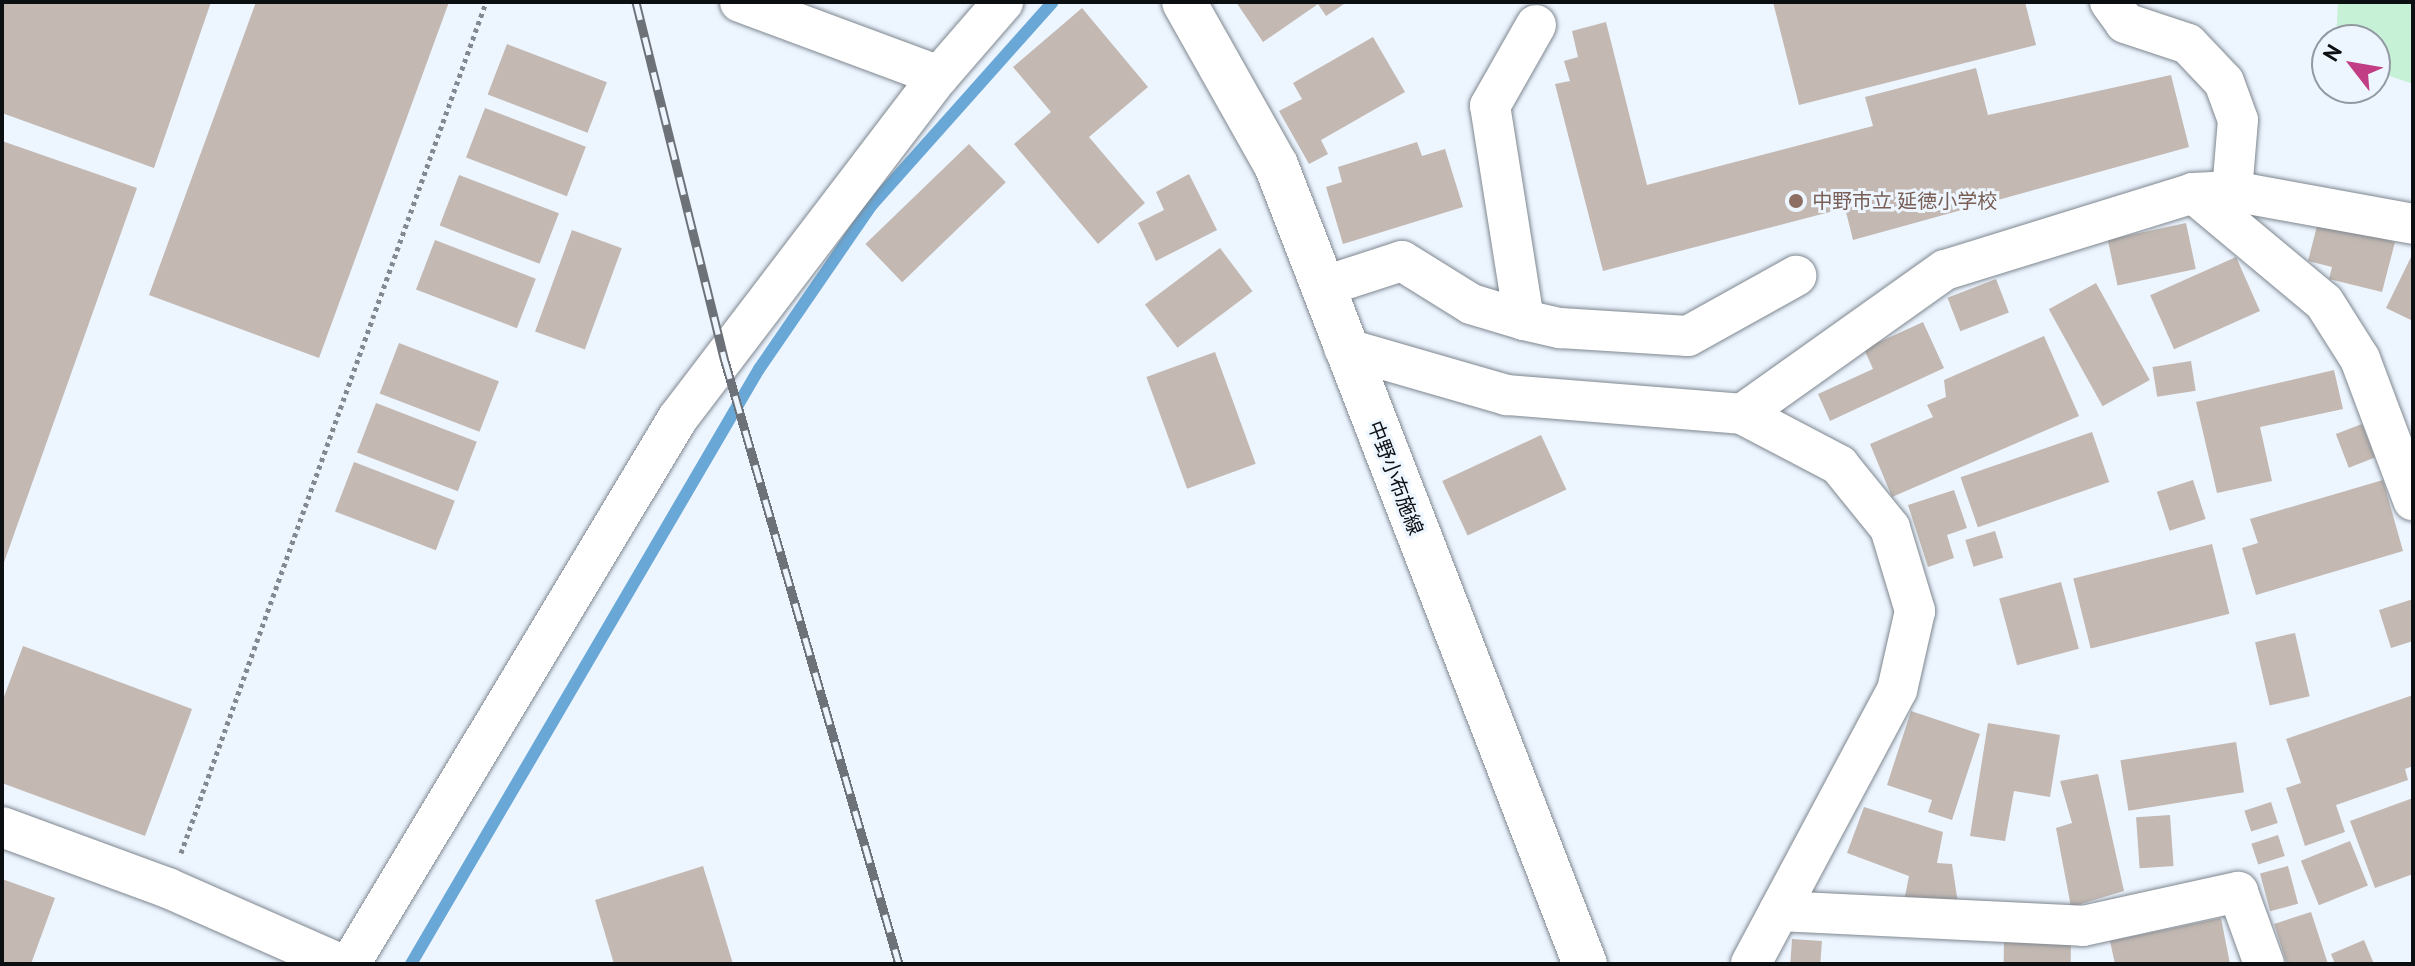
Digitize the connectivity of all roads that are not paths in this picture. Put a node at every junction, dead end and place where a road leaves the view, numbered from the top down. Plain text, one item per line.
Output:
1 (740, 2) edge
2 (1003, 2) edge
3 (1184, 2) edge
4 (2110, 2) edge
5 (1536, 25) dead end
6 (939, 76) junction
7 (2212, 192) junction
8 (2413, 224) edge
9 (1796, 276) dead end
10 (1322, 287) junction
11 (1524, 320) junction
12 (1344, 348) junction
13 (1742, 414) junction
14 (2413, 500) edge
15 (2, 827) edge
16 (1779, 911) junction
17 (340, 964) edge
18 (350, 964) edge
19 (1585, 964) edge
20 (1751, 964) edge
21 (2264, 964) edge

1 - 6 street
2 - 6 street
3 - 10 main road, 中野小布施線
4 - 7 street
5 - 11 street
6 - 18 street
7 - 8 street
7 - 13 street
7 - 14 street
9 - 11 street
10 - 11 street
10 - 12 main road, 中野小布施線
12 - 13 street
12 - 19 main road, 中野小布施線
13 - 16 street
15 - 17 street
16 - 20 street
16 - 21 street

